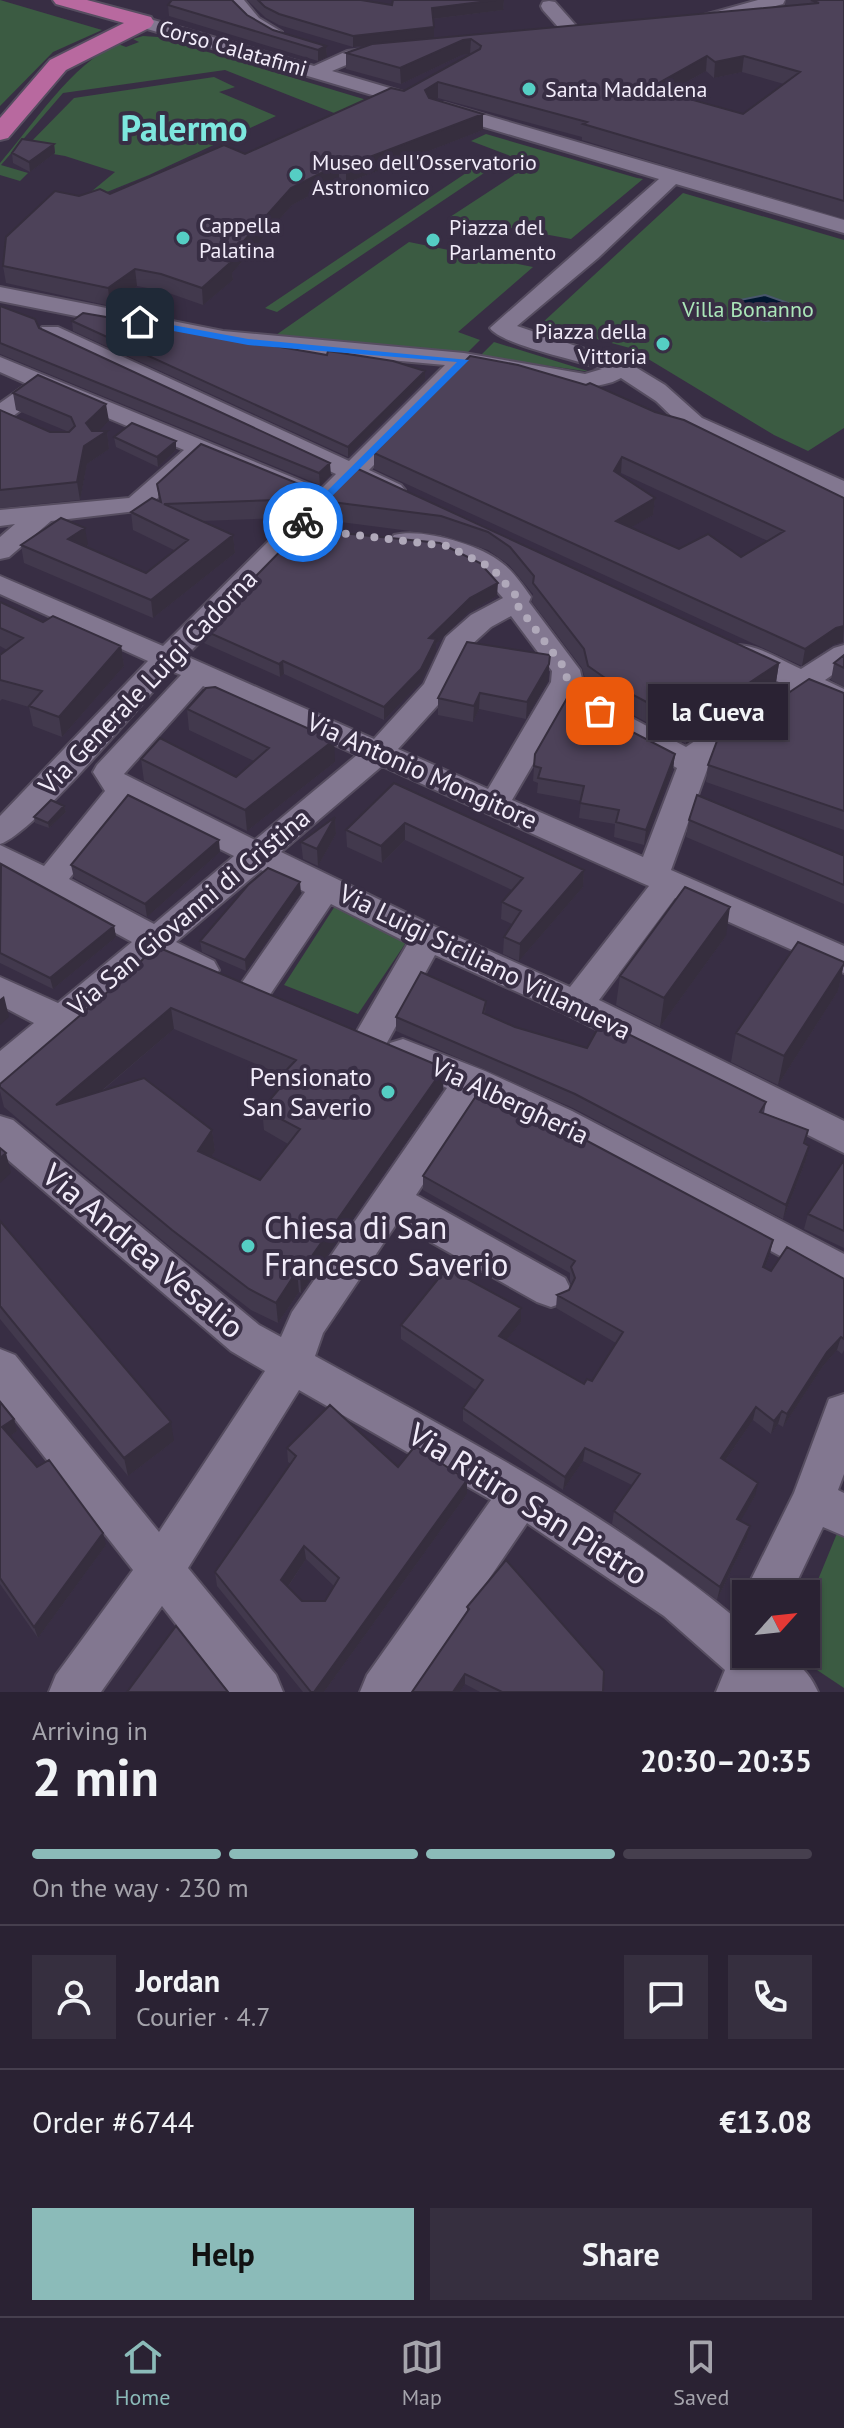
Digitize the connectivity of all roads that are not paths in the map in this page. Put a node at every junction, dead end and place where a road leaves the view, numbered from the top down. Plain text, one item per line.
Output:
1 (63, 0) edge
2 (235, 0) edge
3 (777, 0) edge
4 (549, 6) dead end
5 (694, 21) edge
6 (143, 22) junction
7 (573, 33) edge
8 (286, 36) edge
9 (327, 47) edge
10 (408, 52) edge
11 (363, 53) junction
12 (316, 72) junction
13 (421, 84) edge
14 (437, 107) edge
15 (0, 133) edge
16 (672, 177) junction
17 (844, 227) edge
18 (0, 294) edge
19 (82, 311) junction
20 (50, 332) junction
21 (464, 360) junction
22 (3, 365) edge
23 (619, 369) junction
24 (596, 380) junction
25 (45, 382) junction
26 (0, 414) edge
27 (693, 423) junction
28 (24, 425) edge
29 (198, 448) junction
30 (352, 473) junction
31 (841, 485) edge
32 (325, 500) junction
33 (418, 502) edge
34 (43, 514) junction
35 (0, 518) edge
36 (297, 528) junction
37 (328, 532) edge
38 (374, 538) edge
39 (0, 551) edge
40 (0, 584) edge
41 (515, 602) junction
42 (709, 638) edge
43 (844, 654) edge
44 (168, 657) junction
45 (200, 672) junction
46 (801, 681) junction
47 (566, 682) junction
48 (844, 700) edge
49 (379, 752) junction
50 (693, 763) junction
51 (124, 789) junction
52 (494, 804) junction
53 (0, 833) edge
54 (259, 853) junction
55 (0, 856) edge
56 (662, 879) junction
57 (49, 882) junction
58 (326, 886) junction
59 (428, 938) junction
60 (156, 940) junction
61 (844, 960) edge
62 (0, 990) edge
63 (576, 1004) junction
64 (60, 1020) junction
65 (0, 1072) edge
66 (472, 1081) junction
67 (0, 1131) edge
68 (844, 1138) edge
69 (391, 1200) junction
70 (844, 1273) edge
71 (551, 1290) dead end
72 (291, 1366) junction
73 (0, 1368) edge
74 (844, 1413) edge
75 (521, 1494) junction
76 (828, 1508) edge
77 (162, 1568) junction
78 (777, 1580) edge
79 (748, 1670) edge
80 (73, 1692) edge
81 (259, 1692) edge
82 (384, 1692) edge
83 (794, 1692) edge

1 - 6 main road, Corso Calatafimi
2 - 8 street
3 - 5 street
4 - 7 street
6 - 12 street, Corso Calatafimi
6 - 15 main road
9 - 11 street
10 - 11 street
11 - 12 street
12 - 13 street, Corso Calatafimi
14 - 16 street
16 - 17 street
16 - 23 street
18 - 19 street
19 - 20 street
19 - 21 street
20 - 22 street
20 - 30 street
21 - 24 street
21 - 30 street, Via Generale Luigi Cadorna
22 - 25 street
23 - 24 street
23 - 27 street
24 - 27 street
25 - 26 street
25 - 29 street
26 - 28 street
27 - 31 street
29 - 32 street
29 - 34 street
30 - 32 street, Via Generale Luigi Cadorna
30 - 33 street
32 - 36 street, Via Generale Luigi Cadorna
34 - 35 street
34 - 39 street
36 - 37 street
36 - 44 street, Via Generale Luigi Cadorna
38 - 41 street
40 - 44 street, Via Antonio Mongitore
41 - 47 street
41 - 49 street, Via San Giovanni di Cristina
42 - 46 street
43 - 46 street
44 - 45 street, Via Antonio Mongitore
44 - 53 street, Via Generale Luigi Cadorna
45 - 49 street, Via Antonio Mongitore
45 - 51 street
46 - 48 street
46 - 50 street
47 - 50 street
47 - 52 street
49 - 52 street, Via Antonio Mongitore
49 - 54 street, Via San Giovanni di Cristina
50 - 56 street
51 - 54 street, Via Luigi Siciliano Villanueva
51 - 57 street
52 - 56 street, Via Antonio Mongitore
54 - 58 street, Via Luigi Siciliano Villanueva
54 - 60 street, Via San Giovanni di Cristina
55 - 57 street
56 - 61 street, Via Antonio Mongitore
56 - 63 street
57 - 60 street
58 - 59 street, Via Luigi Siciliano Villanueva
58 - 60 street
59 - 63 street, Via Luigi Siciliano Villanueva
59 - 66 street, Via Albergheria
60 - 64 street, Via San Giovanni di Cristina
62 - 64 street
63 - 68 street, Via Luigi Siciliano Villanueva
64 - 65 street, Via San Giovanni di Cristina
66 - 69 street
66 - 70 street, Via Albergheria
67 - 72 street, Via Andrea Vesalio
69 - 71 street
69 - 72 street
72 - 75 street, Via Ritiro San Pietro
72 - 77 street
73 - 77 street
74 - 76 street
75 - 79 street, Via Ritiro San Pietro
75 - 82 street
76 - 78 street
77 - 80 street
77 - 81 street
79 - 83 street, Via Ritiro San Pietro

